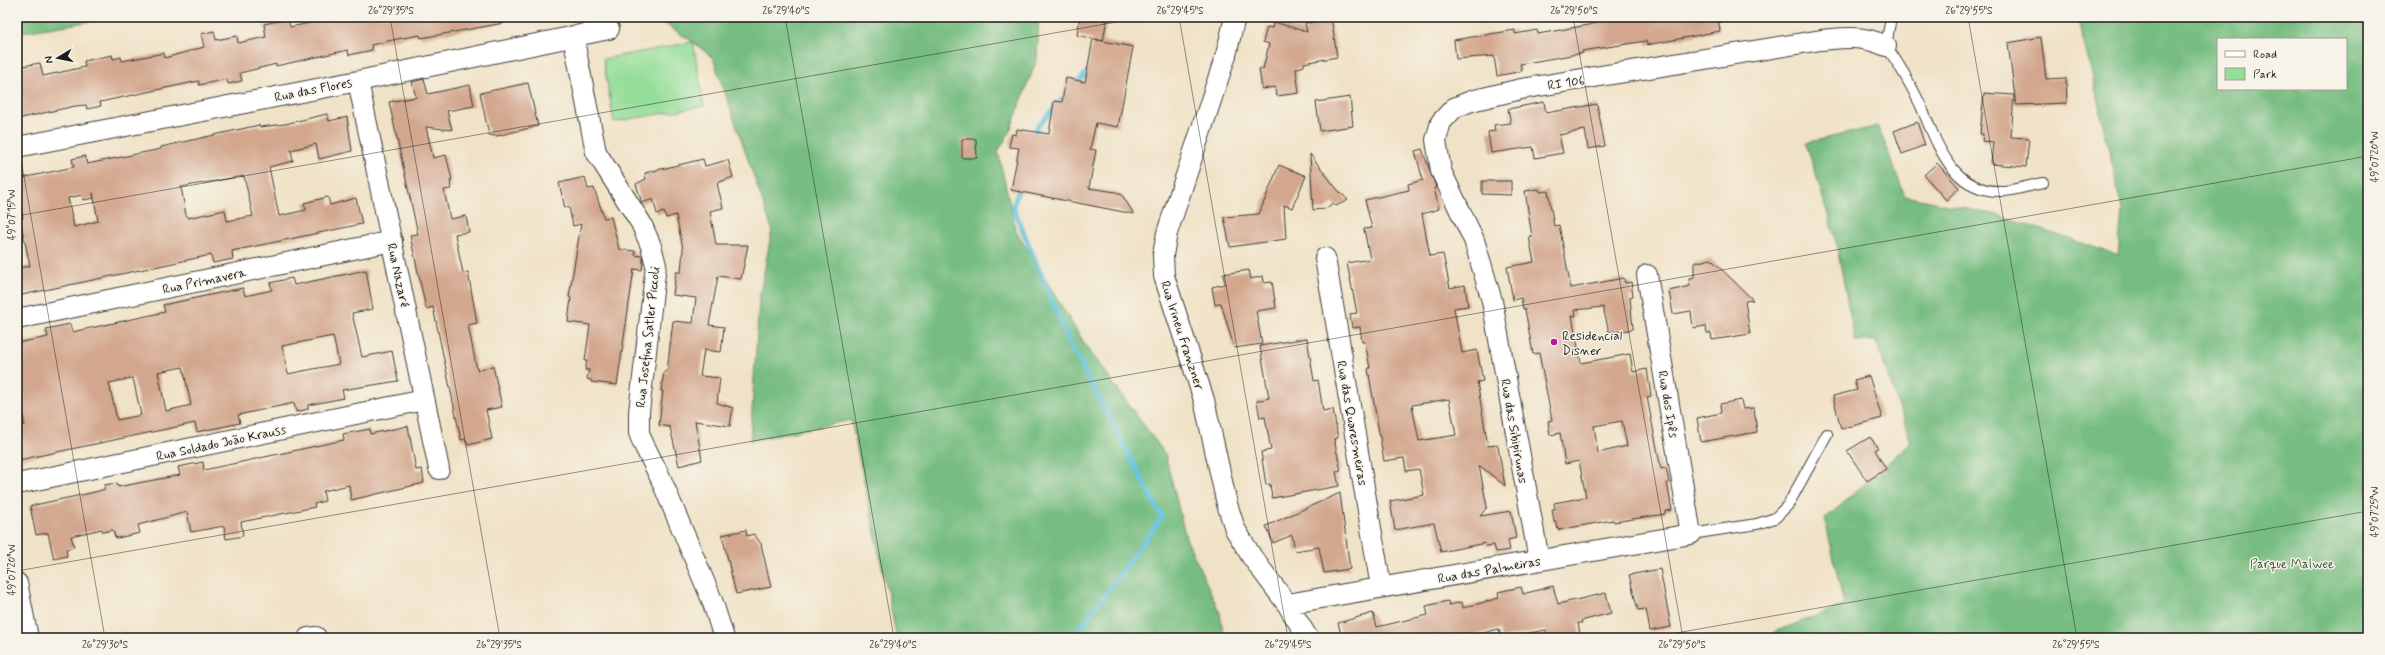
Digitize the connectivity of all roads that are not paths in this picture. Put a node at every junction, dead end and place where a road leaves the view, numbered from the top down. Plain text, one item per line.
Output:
1 (1235, 17) edge
2 (1891, 17) edge
3 (609, 29) dead end
4 (573, 36) junction
5 (1886, 46) junction
6 (358, 81) junction
7 (17, 147) edge
8 (2043, 183) dead end
9 (392, 241) junction
10 (1325, 258) dead end
11 (1647, 275) dead end
12 (1492, 301) joint
13 (17, 319) edge
14 (424, 400) junction
15 (1827, 434) dead end
16 (439, 469) dead end
17 (17, 484) edge
18 (1691, 534) junction
19 (1539, 560) junction
20 (17, 583) edge
21 (1381, 587) junction
22 (1287, 604) junction
23 (28, 638) edge
24 (724, 638) edge
25 (1308, 638) edge

1 - 22 street, Rua Irineu Franzner
2 - 5 lane
3 - 4 street, Rua das Flores
4 - 6 street, Rua das Flores
4 - 24 street, Rua Josefina Satler Piccoli
5 - 8 lane
5 - 12 street, RI 106
6 - 7 street, Rua das Flores
6 - 9 street, Rua Nazaré
9 - 13 street, Rua Primavera
9 - 14 street, Rua Nazaré
10 - 21 street, Rua das Quaresmeiras
11 - 18 street, Rua dos Ipês
12 - 19 street, Rua das Sibipirunas
14 - 16 street, Rua Nazaré
14 - 17 street, Rua Soldado João Krauss
15 - 18 lane
18 - 19 street, Rua das Palmeiras
19 - 21 street, Rua das Palmeiras
20 - 23 street
21 - 22 street, Rua das Palmeiras
22 - 25 street, Rua Irineu Franzner

